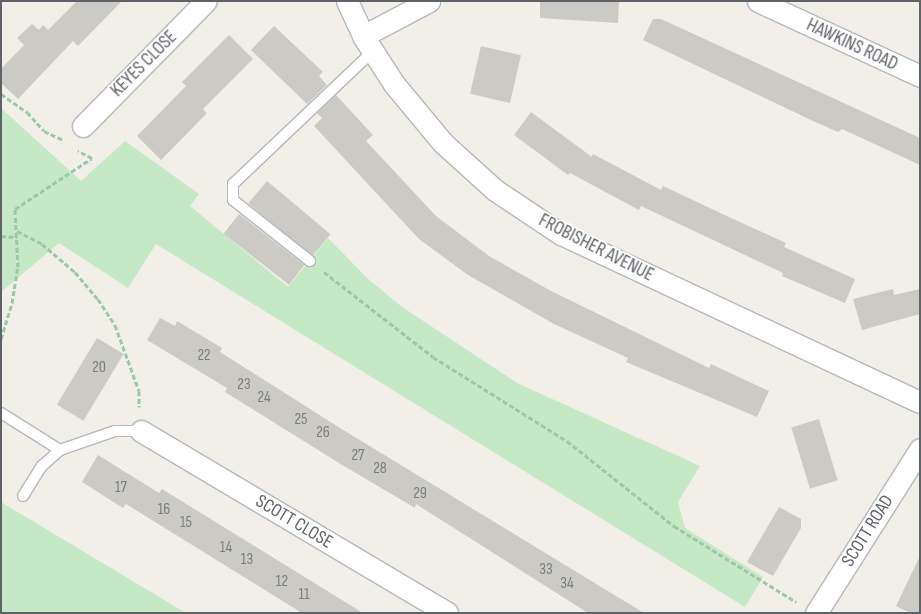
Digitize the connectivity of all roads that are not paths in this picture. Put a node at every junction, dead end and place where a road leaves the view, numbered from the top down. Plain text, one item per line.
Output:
1 (206, 1) edge
2 (346, 1) edge
3 (429, 1) edge
4 (758, 1) edge
5 (368, 44) junction
6 (920, 76) edge
7 (83, 126) dead end
8 (310, 261) road end
9 (920, 402) edge
10 (1, 413) edge
11 (141, 431) joint
12 (920, 449) edge
13 (60, 450) junction
14 (23, 496) dead end
15 (811, 610) edge
16 (447, 613) edge

1 - 7 street, KEYES CLOSE
2 - 5 street, FROBISHER AVENUE
3 - 5 street
4 - 6 street, HAWKINS ROAD
5 - 8 lane
5 - 9 street, FROBISHER AVENUE
10 - 13 lane
11 - 13 lane
11 - 16 street, SCOTT CLOSE
12 - 15 street, SCOTT ROAD
13 - 14 lane

